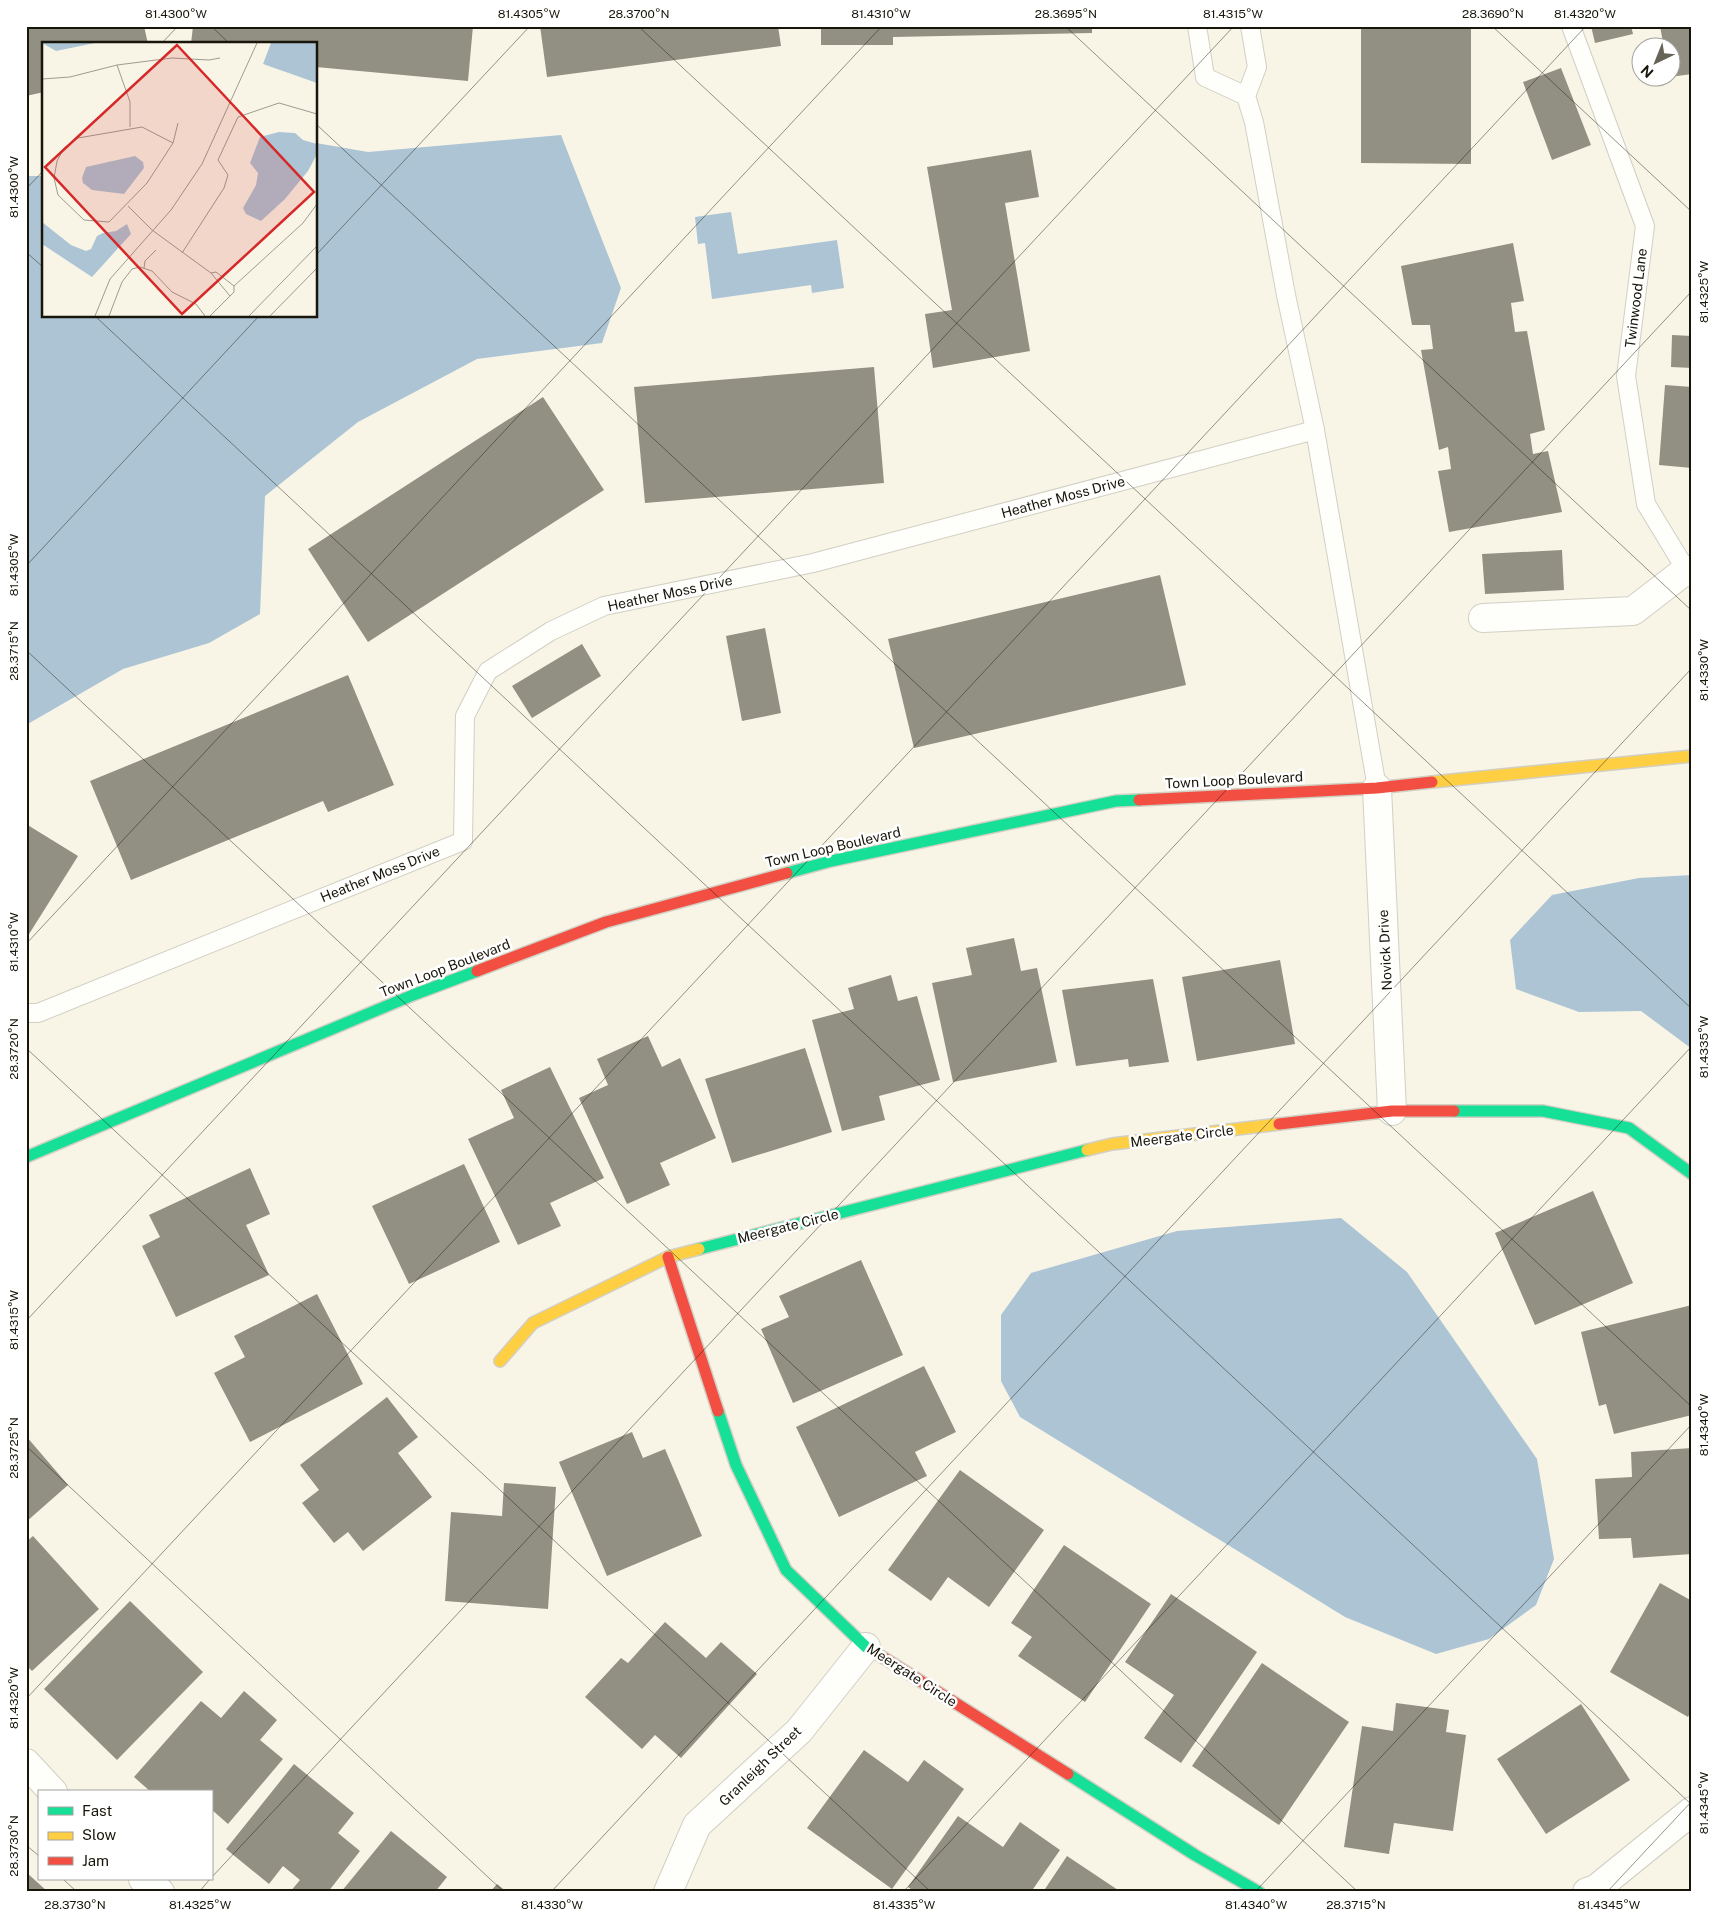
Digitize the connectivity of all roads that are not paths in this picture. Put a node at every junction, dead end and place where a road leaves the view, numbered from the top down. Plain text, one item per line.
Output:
1 (1197, 26) edge
2 (1250, 26) edge
3 (1571, 26) edge
4 (1246, 96) junction
5 (1315, 430) junction
6 (1689, 574) edge
7 (1483, 618) dead end
8 (1692, 756) edge
9 (1377, 788) junction
10 (26, 1013) edge
11 (1392, 1112) junction
12 (26, 1157) edge
13 (1692, 1174) edge
14 (668, 1257) junction
15 (500, 1361) dead end
16 (866, 1647) junction
17 (26, 1763) edge
18 (51, 1790) edge
19 (1692, 1810) edge
20 (144, 1880) edge
21 (160, 1892) edge
22 (668, 1892) edge
23 (1259, 1892) edge
24 (1587, 1892) edge

1 - 4 lane
2 - 4 lane
3 - 6 lane, Twinwood Lane
4 - 5 lane
5 - 9 lane
5 - 10 lane, Heather Moss Drive
6 - 7 street, Twinwood Lane
8 - 9 street, Town Loop Boulevard
9 - 11 street, Novick Drive
9 - 12 street, Town Loop Boulevard
11 - 13 street, Meergate Circle
11 - 14 street, Meergate Circle
14 - 15 street, Meergate Circle
14 - 16 street, Meergate Circle
16 - 22 street, Granleigh Street
16 - 23 street, Meergate Circle
17 - 18 street
19 - 24 street
20 - 21 street

